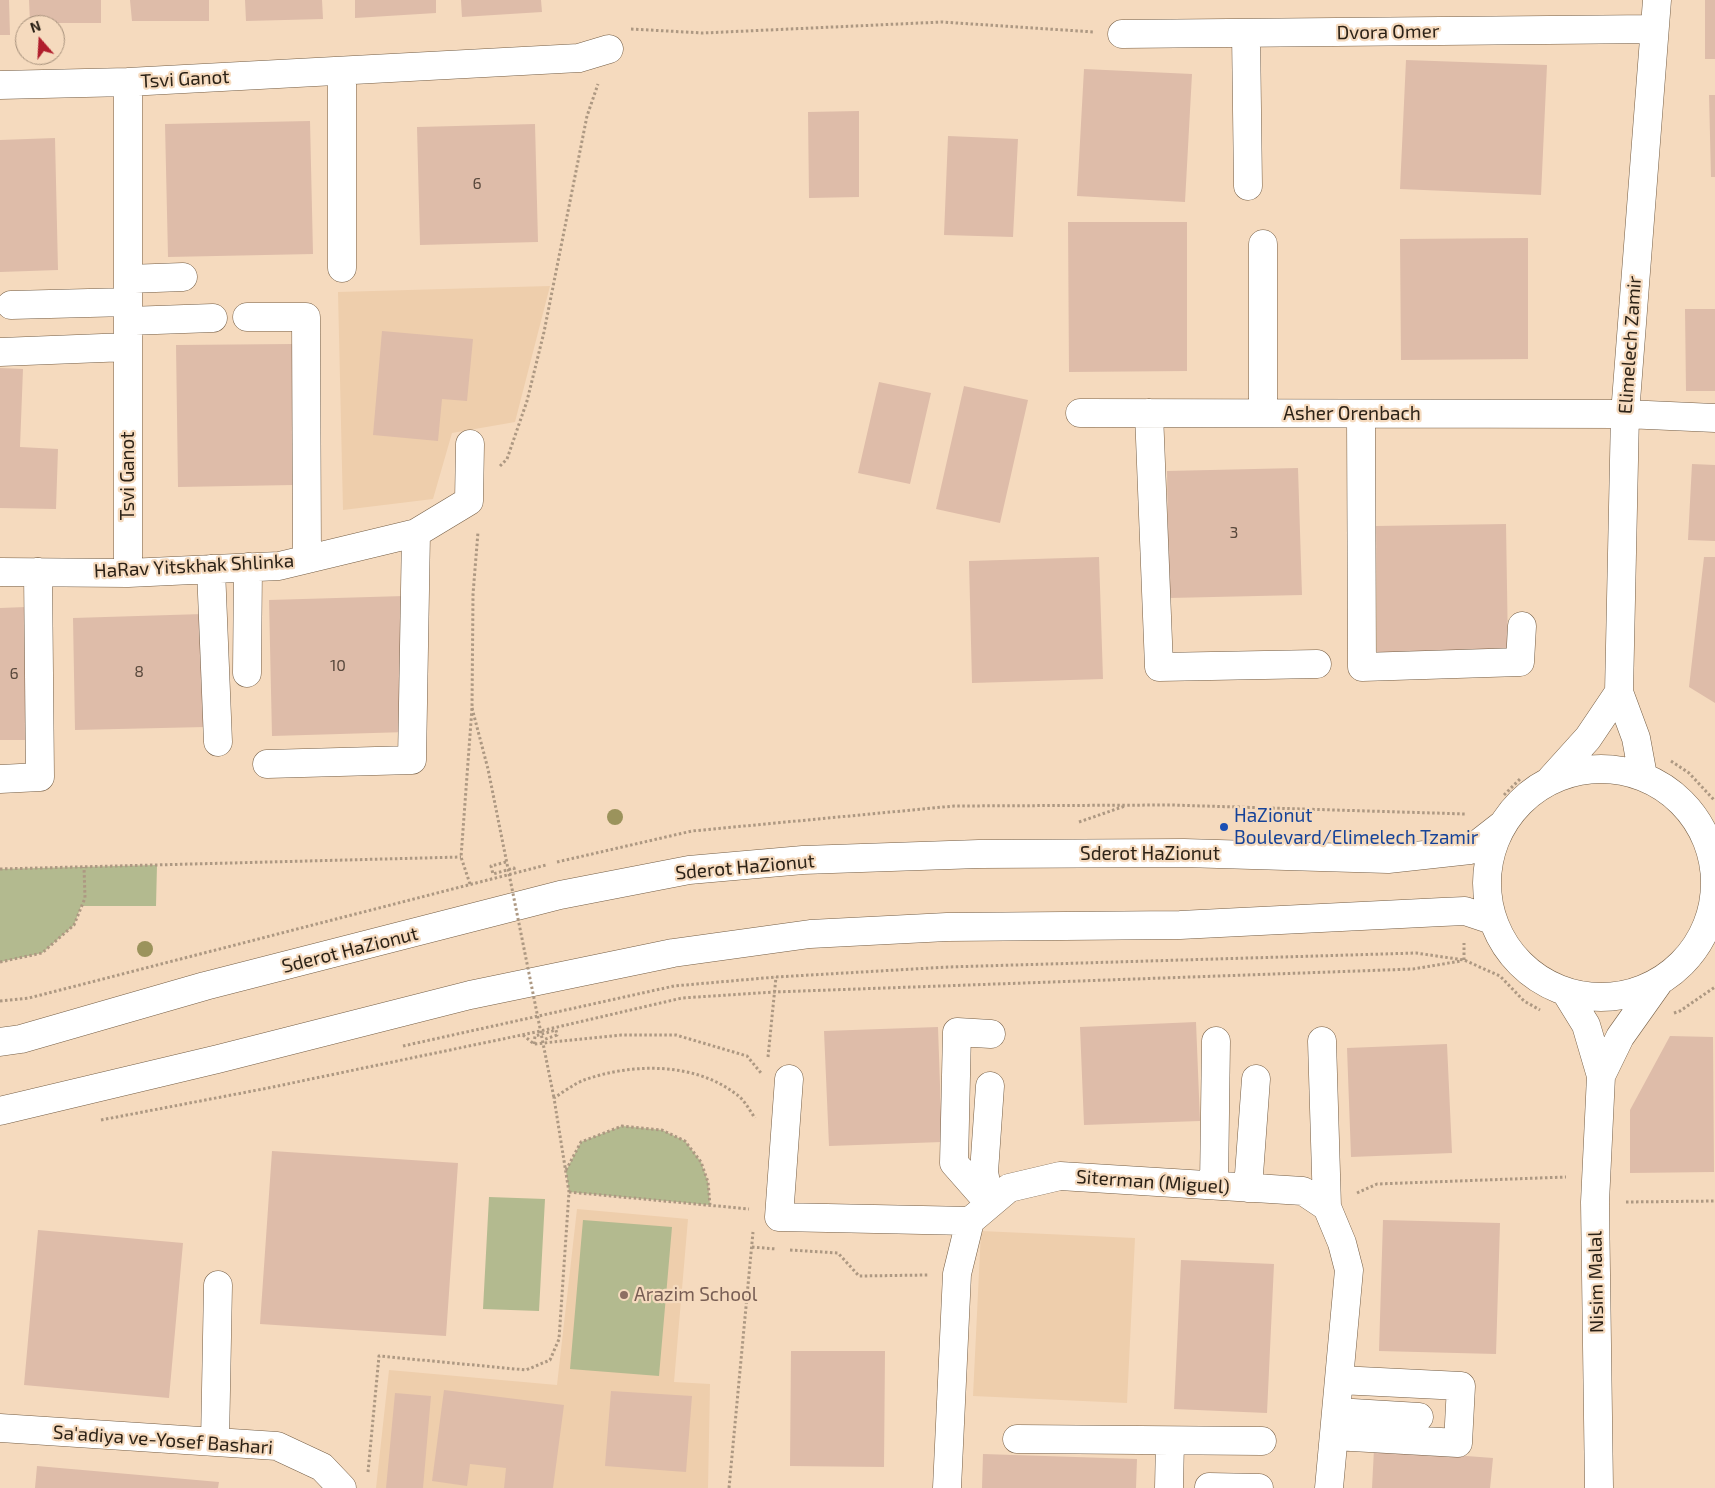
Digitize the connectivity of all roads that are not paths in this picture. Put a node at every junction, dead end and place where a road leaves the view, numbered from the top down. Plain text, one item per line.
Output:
1 (1657, 0) edge
2 (1654, 29) junction
3 (1246, 33) junction
4 (1122, 34) road end
5 (609, 49) road end
6 (342, 71) junction
7 (128, 82) junction
8 (0, 85) edge
9 (1248, 186) dead end
10 (1263, 244) dead end
11 (342, 268) dead end
12 (183, 277) dead end
13 (11, 305) dead end
14 (128, 312) junction
15 (247, 317) dead end
16 (213, 318) dead end
17 (0, 352) edge
18 (1080, 413) dead end
19 (1148, 413) junction
20 (1263, 413) junction
21 (1360, 414) junction
22 (1625, 414) junction
23 (1715, 418) edge
24 (470, 444) dead end
25 (416, 533) junction
26 (307, 559) junction
27 (248, 567) junction
28 (211, 569) junction
29 (0, 572) edge
30 (48, 572) junction
31 (128, 573) junction
32 (1522, 626) dead end
33 (58, 652) dead end
34 (1317, 664) dead end
35 (247, 673) dead end
36 (1619, 692) junction
37 (218, 742) dead end
38 (266, 764) dead end
39 (1643, 776) junction
40 (0, 779) edge
41 (1551, 779) junction
42 (1502, 824) junction
43 (1709, 834) edge
44 (1492, 920) junction
45 (1708, 934) edge
46 (1659, 981) junction
47 (1565, 992) junction
48 (991, 1034) dead end
49 (1216, 1041) dead end
50 (1322, 1041) dead end
51 (0, 1042) edge
52 (1601, 1076) junction
53 (778, 1079) road end
54 (1256, 1079) dead end
55 (990, 1086) dead end
56 (0, 1111) edge
57 (1214, 1185) junction
58 (1248, 1188) junction
59 (1327, 1207) junction
60 (980, 1212) junction
61 (218, 1285) dead end
62 (1339, 1380) junction
63 (1419, 1417) dead end
64 (1335, 1424) junction
65 (0, 1428) edge
66 (1017, 1439) dead end
67 (1170, 1441) junction
68 (1262, 1441) dead end
69 (215, 1442) junction
70 (1209, 1487) edge
71 (342, 1488) edge
72 (947, 1488) edge
73 (1169, 1488) edge
74 (1259, 1488) edge
75 (1329, 1488) edge
76 (1599, 1488) edge

1 - 2 street, Elimelech Zamir
2 - 3 street, Dvora Omer
2 - 22 street, Elimelech Zamir
3 - 4 street, Dvora Omer
3 - 9 street
5 - 6 street, Tsvi Ganot
6 - 7 street, Tsvi Ganot
6 - 11 street
7 - 8 street
7 - 14 street, Tsvi Ganot
10 - 20 street
12 - 14 street
13 - 14 street
14 - 16 street
14 - 17 street
14 - 31 street, Tsvi Ganot
15 - 26 street
18 - 19 street, Asher Orenbach
19 - 20 street, Asher Orenbach
19 - 34 street
20 - 21 street, Asher Orenbach
21 - 22 street, Asher Orenbach
21 - 32 street
22 - 23 street, Asher Orenbach
22 - 36 street, Elimelech Zamir
24 - 25 street, HaRav Yitskhak Shlinka
25 - 26 street, HaRav Yitskhak Shlinka
25 - 38 street
26 - 27 street, HaRav Yitskhak Shlinka
27 - 28 street, HaRav Yitskhak Shlinka
27 - 35 street
28 - 31 street, HaRav Yitskhak Shlinka
28 - 37 street
29 - 30 street, HaRav Yitskhak Shlinka
30 - 31 street, HaRav Yitskhak Shlinka
30 - 33 street
30 - 40 street
36 - 39 street, Elimelech Zamir
36 - 41 street
39 - 41 street
39 - 43 street
41 - 42 street
42 - 44 street
42 - 51 street, Sderot HaZionut
43 - 45 street
44 - 47 street
44 - 56 street
45 - 46 street
46 - 47 street
46 - 52 street, Nisim Malal
47 - 52 street, Nisim Malal
48 - 60 street
49 - 57 street
50 - 59 street
52 - 76 street, Nisim Malal
53 - 60 street
54 - 58 street
55 - 60 street
57 - 58 street, Siterman (Miguel)
57 - 60 street, Siterman (Miguel)
58 - 59 street, Siterman (Miguel)
59 - 62 street
60 - 72 street
61 - 69 street
62 - 64 street
62 - 64 street
63 - 64 street
64 - 75 street
65 - 69 street, Sa'adiya ve-Yosef Bashari
66 - 67 street
67 - 68 street
67 - 73 street
69 - 71 street, Sa'adiya ve-Yosef Bashari
70 - 74 street

